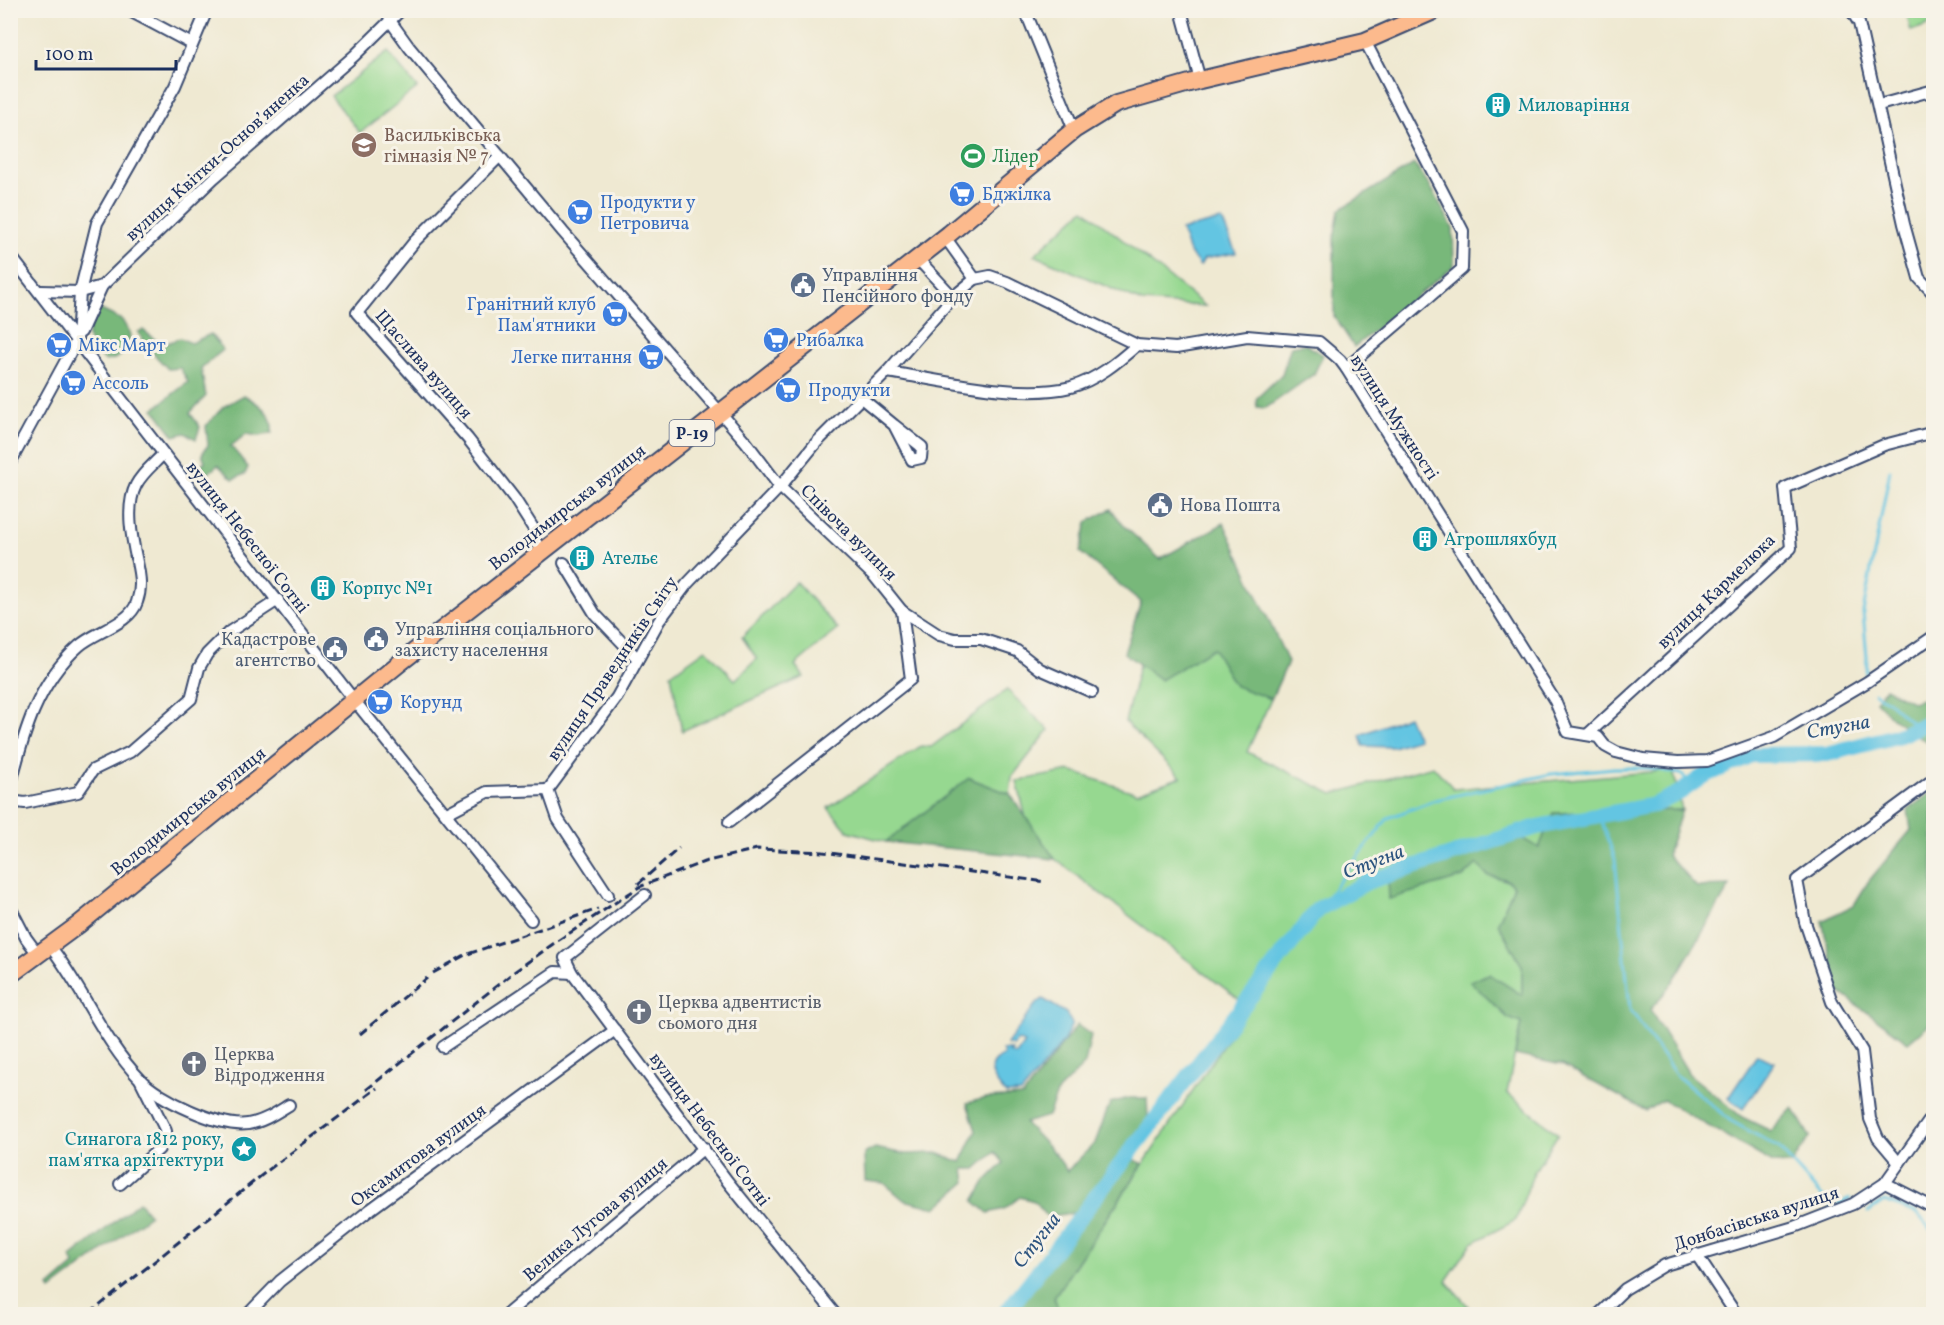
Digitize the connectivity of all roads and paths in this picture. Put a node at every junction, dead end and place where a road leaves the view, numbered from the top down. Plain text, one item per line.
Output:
1 (128, 10) edge
2 (207, 10) edge
3 (387, 10) edge
4 (401, 10) edge
5 (1025, 10) edge
6 (1181, 10) edge
7 (1436, 10) edge
8 (1851, 10) edge
9 (391, 22) junction
10 (1365, 41) junction
11 (192, 44) junction
12 (1200, 80) junction
13 (1934, 90) edge
14 (1879, 105) junction
15 (1074, 130) junction
16 (500, 156) junction
17 (945, 237) junction
18 (10, 255) edge
19 (917, 258) junction
20 (975, 279) junction
21 (102, 286) junction
22 (41, 291) junction
23 (80, 292) junction
24 (1934, 294) edge
25 (953, 297) junction
26 (77, 340) junction
27 (1137, 345) junction
28 (1346, 368) junction
29 (887, 372) junction
30 (860, 397) junction
31 (719, 412) junction
32 (894, 425) dead end
33 (1934, 432) edge
34 (163, 454) junction
35 (12, 456) edge
36 (780, 487) junction
37 (543, 551) junction
38 (564, 563) dead end
39 (278, 600) junction
40 (902, 611) junction
41 (1934, 636) edge
42 (637, 658) junction
43 (1092, 692) dead end
44 (354, 700) junction
45 (1587, 735) junction
46 (1934, 779) edge
47 (10, 787) edge
48 (548, 790) junction
49 (10, 801) edge
50 (447, 813) junction
51 (729, 822) dead end
52 (608, 895) dead end
53 (645, 895) dead end
54 (10, 907) edge
55 (13, 920) edge
56 (531, 920) dead end
57 (44, 950) junction
58 (572, 973) junction
59 (10, 975) edge
60 (615, 1030) junction
61 (443, 1047) dead end
62 (140, 1080) junction
63 (289, 1105) dead end
64 (1934, 1114) edge
65 (704, 1148) junction
66 (1899, 1163) junction
67 (1885, 1183) junction
68 (120, 1184) dead end
69 (1934, 1208) edge
70 (1696, 1254) junction
71 (248, 1314) edge
72 (507, 1314) edge
73 (835, 1314) edge
74 (1599, 1314) edge
75 (1736, 1314) edge

1 - 11 street
2 - 11 street
3 - 9 street
4 - 9 street, вулиця Квітки-Основʼяненка
5 - 15 street
6 - 12 street
7 - 10 main road, Володимирська вулиця / Р-19
8 - 14 street
9 - 16 street
9 - 21 street, вулиця Квітки-Основʼяненка
10 - 12 main road, Володимирська вулиця / Р-19
10 - 28 street
11 - 23 street
12 - 15 main road, Володимирська вулиця / Р-19
13 - 14 street
14 - 24 street
15 - 17 main road, Володимирська вулиця / Р-19
16 - 31 street
16 - 37 street, Щаслива вулиця
17 - 19 main road, Володимирська вулиця / Р-19
17 - 20 street
18 - 22 street, вулиця Небесної Сотні
19 - 25 street
19 - 31 main road, Володимирська вулиця / Р-19
20 - 25 street, вулиця Праведників Світу
20 - 27 street, вулиця Мужності
21 - 23 street, вулиця Квітки-Основʼяненка
21 - 26 street
22 - 23 street, вулиця Квітки-Основʼяненка
22 - 26 street, вулиця Небесної Сотні
23 - 26 street
25 - 29 street, вулиця Праведників Світу
26 - 34 street, вулиця Небесної Сотні
26 - 35 street
27 - 28 street, вулиця Мужності
27 - 29 street
28 - 45 street, вулиця Мужності
29 - 30 street, вулиця Праведників Світу
30 - 32 street
30 - 36 street, вулиця Праведників Світу
31 - 36 street, Співоча вулиця
31 - 37 main road, Володимирська вулиця / Р-19
33 - 45 street, вулиця Кармелюка
34 - 39 street, вулиця Небесної Сотні
34 - 47 street
36 - 40 street, Співоча вулиця
36 - 42 street, вулиця Праведників Світу
37 - 44 main road, Володимирська вулиця / Р-19
38 - 42 street
39 - 44 street, вулиця Небесної Сотні
39 - 49 street
40 - 43 street
40 - 51 street
41 - 45 street
42 - 48 street, вулиця Праведників Світу
44 - 50 street, вулиця Небесної Сотні
44 - 57 main road, Володимирська вулиця / Р-19
46 - 66 street
48 - 50 street
48 - 52 street
50 - 56 street, вулиця Небесної Сотні
53 - 58 street, вулиця Небесної Сотні
54 - 55 street
55 - 57 street
57 - 59 main road, Володимирська вулиця / Р-19
57 - 62 street
58 - 60 street, вулиця Небесної Сотні
58 - 61 street
60 - 65 street, вулиця Небесної Сотні
60 - 71 street, Оксамитова вулиця
62 - 63 street
62 - 68 street
64 - 66 street, Донбасівська вулиця
65 - 72 street, Велика Лугова вулиця
65 - 73 street, вулиця Небесної Сотні
66 - 67 street, Донбасівська вулиця
67 - 69 street
67 - 70 street, Донбасівська вулиця
70 - 74 street, Донбасівська вулиця
70 - 75 street

